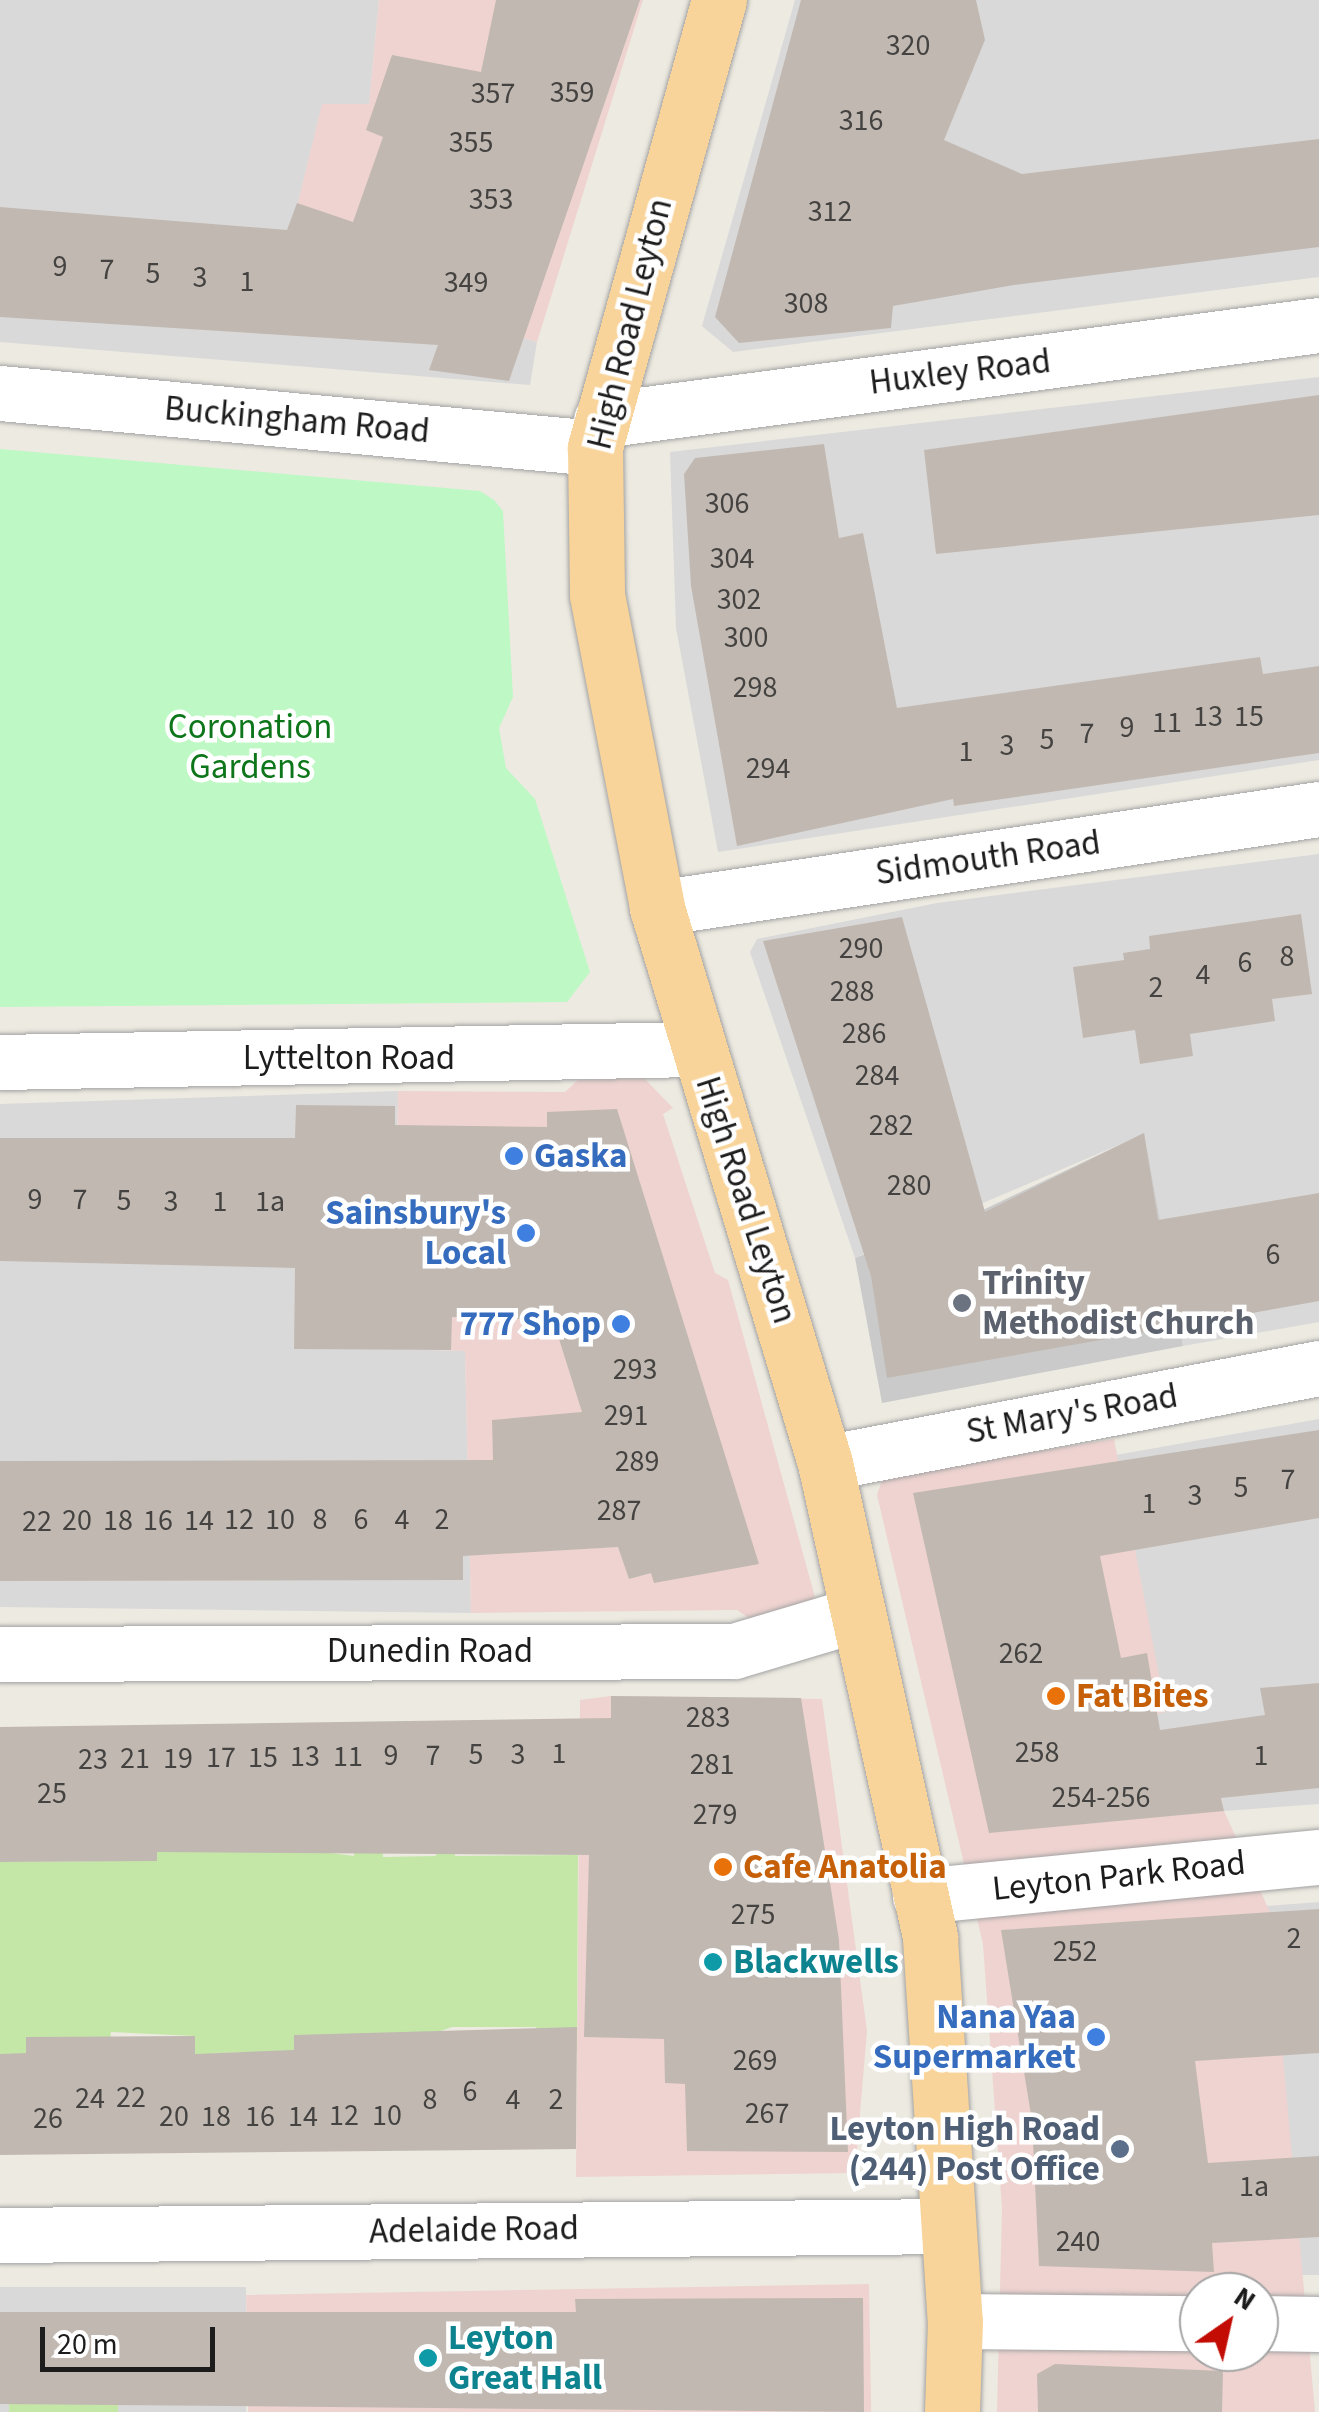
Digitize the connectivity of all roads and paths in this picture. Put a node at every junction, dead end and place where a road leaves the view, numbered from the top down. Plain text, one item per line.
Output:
1 (719, 0) edge
2 (1319, 326) edge
3 (0, 393) edge
4 (598, 434) junction
5 (1319, 810) edge
6 (656, 908) junction
7 (698, 1049) junction
8 (0, 1062) edge
9 (1319, 1368) edge
10 (825, 1463) junction
11 (855, 1615) junction
12 (0, 1654) edge
13 (1319, 1858) edge
14 (920, 1896) junction
15 (948, 2226) junction
16 (0, 2234) edge
17 (955, 2321) junction
18 (1179, 2323) edge
19 (1279, 2323) edge
20 (1319, 2324) edge
21 (952, 2412) edge

1 - 4 main road, High Road Leyton
2 - 4 street, Huxley Road
3 - 4 street, Buckingham Road
4 - 6 main road, High Road Leyton
5 - 6 street, Sidmouth Road
6 - 7 main road, High Road Leyton
7 - 8 street, Lyttelton Road
7 - 10 main road, High Road Leyton
9 - 10 street, St Mary's Road
10 - 11 main road, High Road Leyton
11 - 12 street, Dunedin Road
11 - 14 main road, High Road Leyton
13 - 14 street, Leyton Park Road
14 - 15 main road, High Road Leyton
15 - 16 street, Adelaide Road
15 - 17 main road, High Road Leyton
17 - 18 street
17 - 21 main road, High Road Leyton
19 - 20 street

